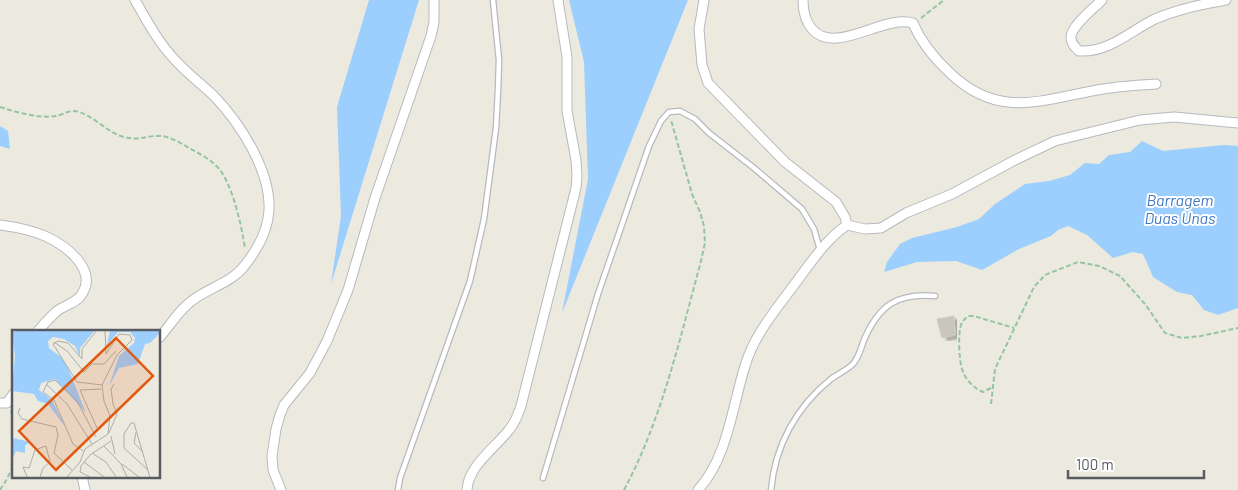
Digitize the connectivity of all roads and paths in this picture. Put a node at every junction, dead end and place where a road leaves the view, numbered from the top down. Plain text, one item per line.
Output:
1 (135, 0) edge
2 (434, 0) edge
3 (494, 0) edge
4 (558, 0) edge
5 (704, 0) edge
6 (803, 0) edge
7 (944, 0) edge
8 (1102, 0) edge
9 (1226, 0) edge
10 (913, 23) junction
11 (1156, 84) dead end
12 (0, 107) edge
13 (670, 112) junction
14 (1238, 123) edge
15 (0, 225) edge
16 (847, 225) junction
17 (820, 250) junction
18 (245, 266) junction
19 (935, 296) dead end
20 (1014, 328) junction
21 (1238, 328) edge
22 (39, 330) edge
23 (160, 337) edge
24 (992, 388) junction
25 (12, 396) edge
26 (0, 404) edge
27 (992, 404) dead end
28 (12, 468) edge
29 (543, 478) dead end
30 (0, 490) edge
31 (281, 490) edge
32 (398, 490) edge
33 (467, 490) edge
34 (624, 490) edge
35 (698, 490) edge
36 (771, 490) edge

1 - 18 street
2 - 31 street
3 - 32 lane
4 - 33 street
5 - 16 street
6 - 10 street
7 - 10 path
8 - 9 street
10 - 11 street
12 - 18 path
13 - 17 lane
13 - 29 lane
13 - 34 path
14 - 16 street
15 - 22 street
16 - 17 street
17 - 35 street
18 - 23 street
19 - 36 lane
20 - 21 path
20 - 24 path
20 - 24 path
24 - 27 path
25 - 26 street
28 - 30 path

